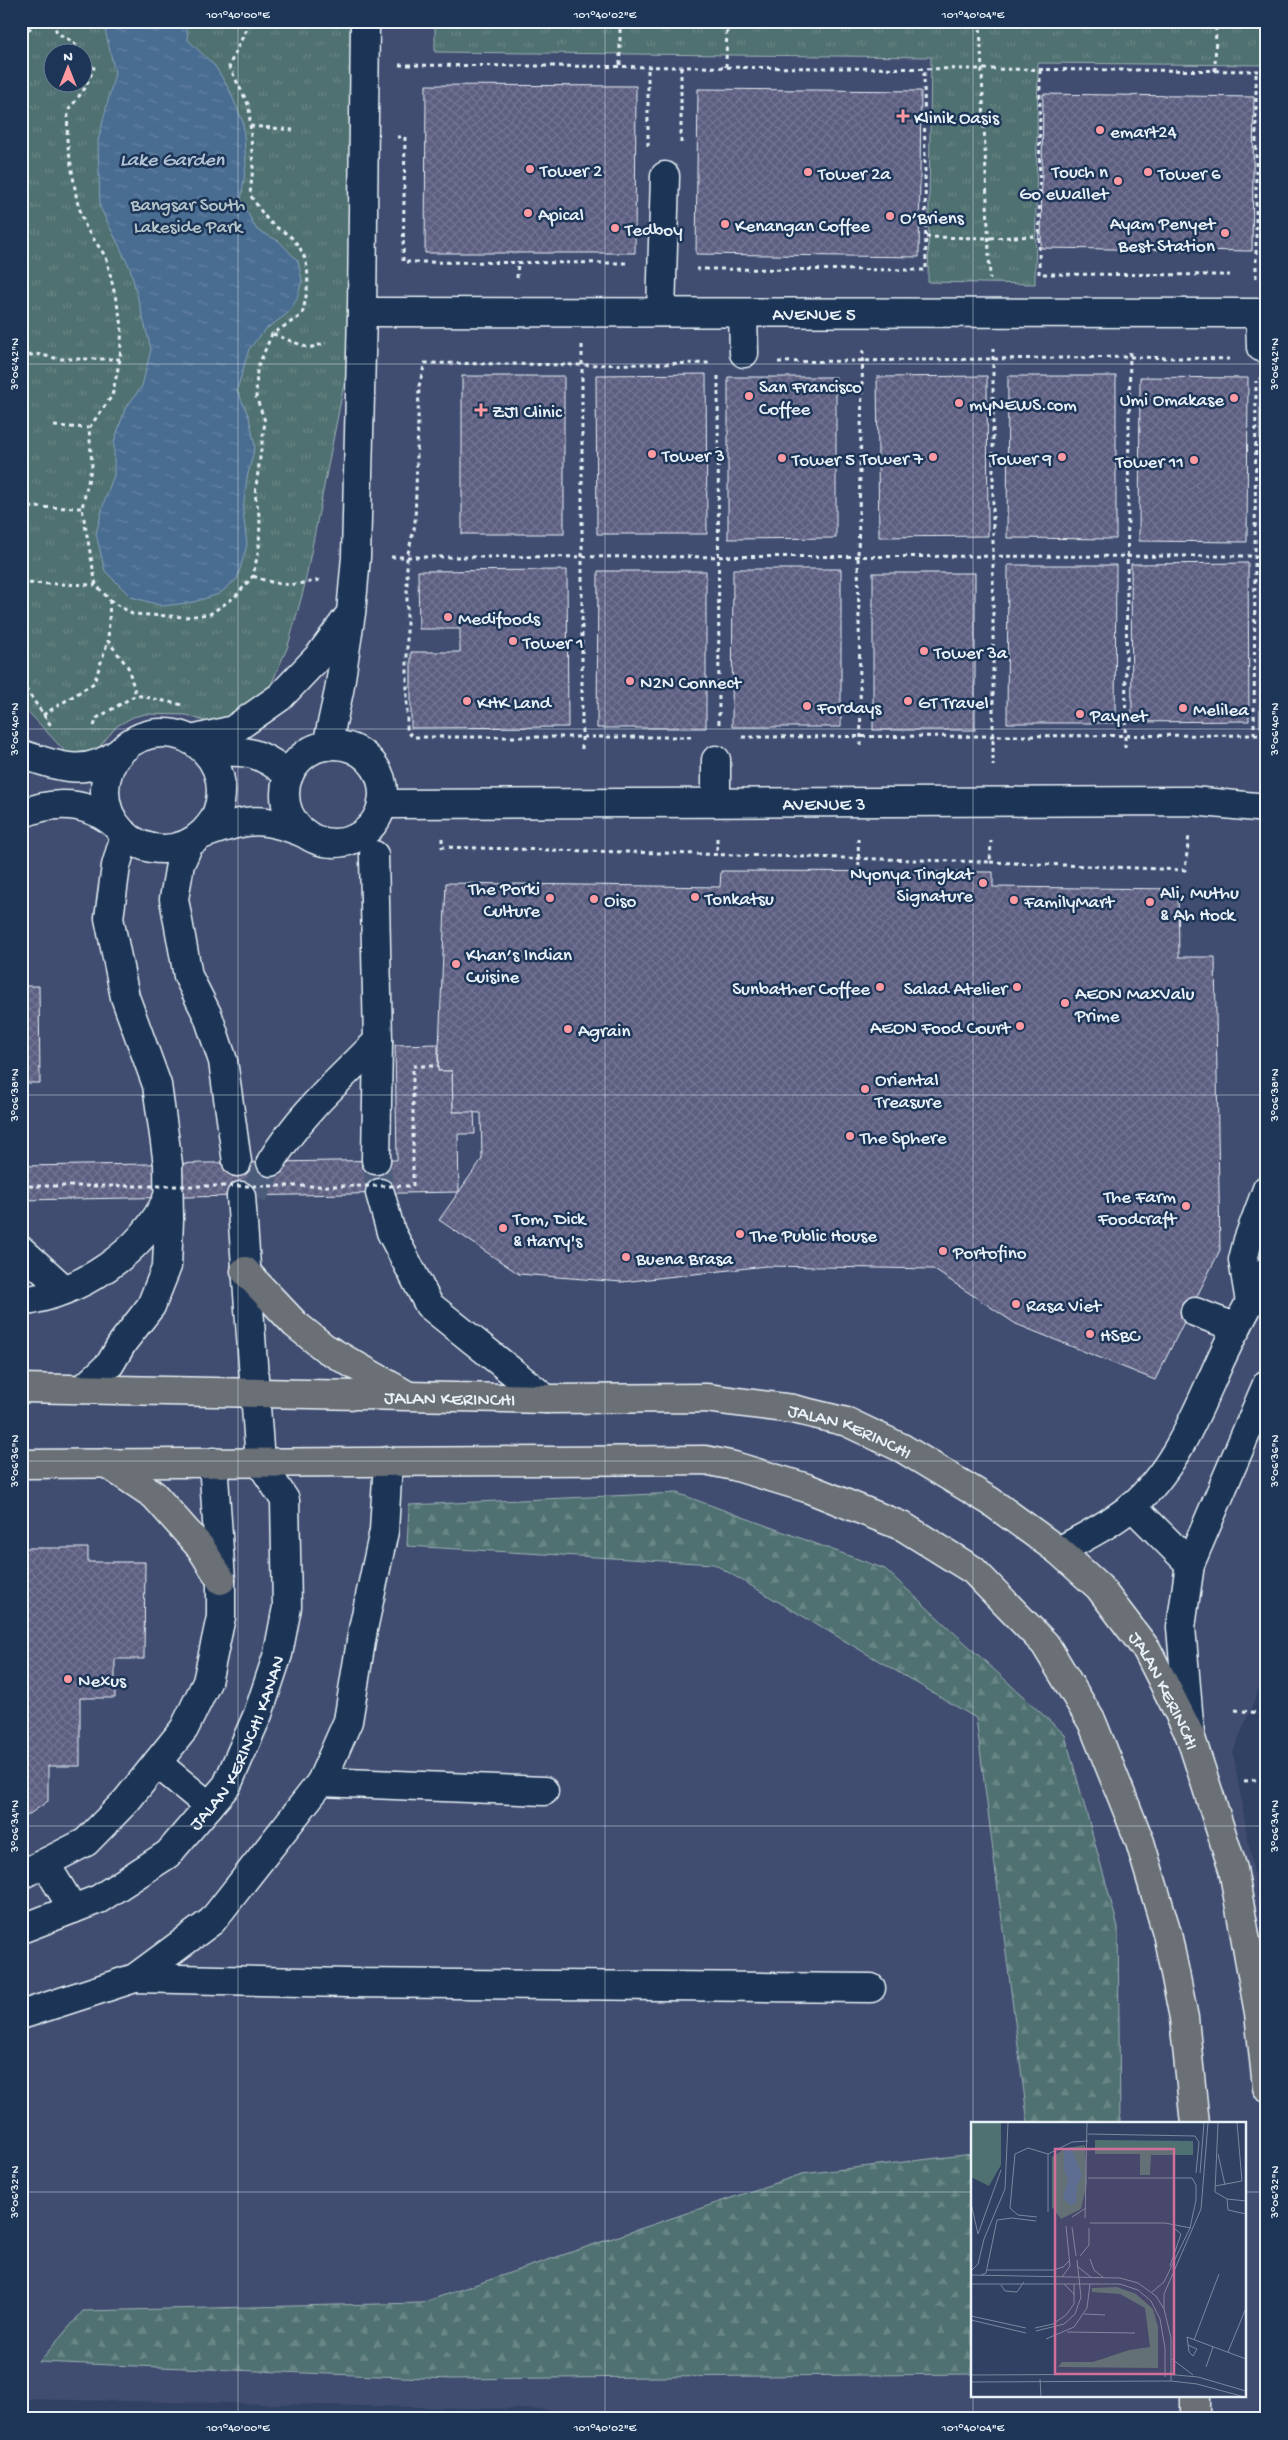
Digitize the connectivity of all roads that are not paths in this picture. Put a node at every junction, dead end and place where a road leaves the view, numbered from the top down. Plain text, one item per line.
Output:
1 (365, 21) edge
2 (665, 176) dead end
3 (362, 312) junction
4 (662, 312) junction
5 (743, 313) junction
6 (1264, 313) edge
7 (1261, 347) dead end
8 (744, 353) dead end
9 (351, 614) junction
10 (199, 746) junction
11 (327, 746) junction
12 (718, 748) road end
13 (120, 752) junction
14 (21, 754) edge
15 (289, 775) junction
16 (716, 802) junction
17 (382, 804) junction
18 (1267, 808) edge
19 (21, 814) edge
20 (120, 830) junction
21 (306, 834) junction
22 (197, 839) junction
23 (374, 855) dead end
24 (378, 1041) junction
25 (376, 1160) tunnel mouth
26 (237, 1162) dead end
27 (271, 1162) tunnel mouth
28 (1267, 1189) edge
29 (380, 1193) tunnel mouth
30 (168, 1197) junction
31 (246, 1201) tunnel mouth
32 (21, 1250) edge
33 (245, 1271) junction
34 (1267, 1271) edge
35 (65, 1290) junction
36 (21, 1302) edge
37 (1250, 1302) junction
38 (1195, 1312) dead end
39 (1236, 1328) junction
40 (1267, 1384) edge
41 (21, 1388) edge
42 (83, 1389) junction
43 (254, 1393) junction
44 (408, 1396) junction
45 (546, 1400) junction
46 (388, 1461) junction
47 (213, 1462) junction
48 (260, 1462) junction
49 (106, 1463) junction
50 (21, 1464) edge
51 (1132, 1506) junction
52 (1059, 1551) junction
53 (1190, 1564) junction
54 (221, 1580) junction
55 (1190, 1735) junction
56 (157, 1763) junction
57 (321, 1782) junction
58 (544, 1791) dead end
59 (209, 1806) junction
60 (45, 1863) junction
61 (21, 1875) edge
62 (73, 1909) junction
63 (21, 1929) edge
64 (135, 1978) junction
65 (871, 1988) dead end
66 (21, 2015) edge
67 (1267, 2087) edge
68 (1195, 2122) edge
69 (1195, 2398) edge
70 (1195, 2419) edge

1 - 3 street
2 - 4 street
3 - 4 street, AVENUE 5
3 - 9 street
4 - 5 street, AVENUE 5
5 - 6 street, AVENUE 5
5 - 8 street
6 - 7 street
9 - 10 street
9 - 11 street
10 - 13 street
10 - 15 street
10 - 22 street
11 - 15 street
11 - 17 street
12 - 16 street
13 - 14 street
13 - 20 street
15 - 21 street
16 - 17 street, AVENUE 3
16 - 18 street, AVENUE 3
17 - 21 street
19 - 20 street
20 - 22 street
20 - 30 street
21 - 22 street
22 - 26 street
23 - 24 street
24 - 25 street
24 - 27 street
28 - 37 street
29 - 45 street
30 - 35 street
30 - 42 street
31 - 33 street
32 - 35 street
33 - 43 street
33 - 44 main road
34 - 37 street
35 - 36 street
37 - 39 street
38 - 39 street
39 - 51 street
40 - 53 street
41 - 42 main road, JALAN KERINCHI
42 - 43 main road, JALAN KERINCHI
43 - 44 main road, JALAN KERINCHI
43 - 48 street
44 - 45 main road, JALAN KERINCHI
45 - 52 main road, JALAN KERINCHI
46 - 48 main road
46 - 57 street
46 - 68 main road
47 - 48 main road
47 - 49 main road
47 - 54 street
48 - 59 street, JALAN KERINCHI KANAN
49 - 50 main road
49 - 54 main road
51 - 52 street
51 - 53 street
52 - 55 main road, JALAN KERINCHI
53 - 55 street
54 - 56 street
55 - 67 main road, JALAN KERINCHI
56 - 59 street
56 - 60 street
57 - 58 street
57 - 64 street
59 - 62 street, JALAN KERINCHI KANAN
60 - 61 street
60 - 62 street
62 - 63 street, JALAN KERINCHI KANAN
64 - 65 street
64 - 66 street
69 - 70 main road

